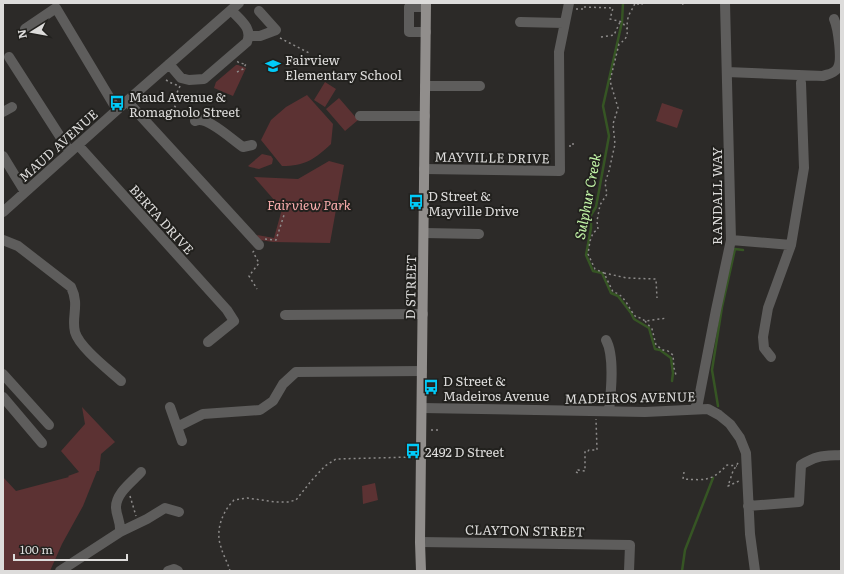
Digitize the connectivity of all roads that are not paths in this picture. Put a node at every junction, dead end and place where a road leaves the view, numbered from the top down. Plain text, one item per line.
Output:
1 (239, 3) edge
2 (724, 3) edge
3 (426, 5) edge
4 (572, 6) edge
5 (231, 10) junction
6 (259, 10) dead end
7 (834, 19) dead end
8 (520, 22) dead end
9 (564, 23) junction
10 (25, 29) dead end
11 (426, 32) junction
12 (250, 36) junction
13 (9, 56) dead end
14 (169, 64) junction
15 (727, 72) junction
16 (801, 83) dead end
17 (425, 86) junction
18 (480, 86) dead end
19 (127, 101) junction
20 (117, 110) junction
21 (360, 116) dead end
22 (425, 116) junction
23 (193, 123) road end
24 (78, 145) junction
25 (252, 145) dead end
26 (70, 152) junction
27 (3, 156) edge
28 (424, 169) junction
29 (25, 192) junction
30 (3, 212) edge
31 (424, 234) junction
32 (479, 234) dead end
33 (3, 240) edge
34 (731, 240) junction
35 (257, 243) road end
36 (791, 245) junction
37 (423, 314) junction
38 (284, 315) dead end
39 (606, 340) dead end
40 (208, 342) dead end
41 (770, 357) dead end
42 (422, 371) junction
43 (3, 374) edge
44 (121, 381) dead end
45 (3, 397) edge
46 (170, 407) dead end
47 (422, 408) junction
48 (694, 409) junction
49 (609, 411) junction
50 (49, 425) dead end
51 (177, 427) junction
52 (182, 441) dead end
53 (42, 443) dead end
54 (841, 455) edge
55 (141, 472) dead end
56 (748, 506) junction
57 (179, 512) dead end
58 (120, 532) junction
59 (420, 542) junction
60 (60, 571) edge
61 (168, 571) edge
62 (178, 571) edge
63 (421, 571) edge
64 (628, 571) edge
65 (755, 571) edge

1 - 5 street, MAUD AVENUE
2 - 15 street, RANDALL WAY
3 - 11 main road, D STREET
3 - 11 street
4 - 9 street
5 - 12 street
5 - 14 street, MAUD AVENUE
6 - 12 street
7 - 15 street
8 - 9 street
9 - 28 street, MAYVILLE DRIVE
10 - 20 street
11 - 17 main road, D STREET
12 - 14 street
13 - 26 street
14 - 19 street, MAUD AVENUE
15 - 34 street, RANDALL WAY
16 - 36 street
17 - 18 street
17 - 22 main road, D STREET
19 - 20 street, MAUD AVENUE
19 - 35 street
20 - 24 street, MAUD AVENUE
21 - 22 street
22 - 28 main road, D STREET
23 - 25 street
24 - 26 street, MAUD AVENUE
24 - 40 street, BERTA DRIVE
26 - 29 street, MAUD AVENUE
27 - 29 street
28 - 31 main road, D STREET
29 - 30 street, MAUD AVENUE
31 - 32 street
31 - 37 main road, D STREET
33 - 44 street
34 - 36 street
34 - 48 street, RANDALL WAY
36 - 41 street
37 - 38 street
37 - 42 main road, D STREET
39 - 49 street
42 - 47 main road, D STREET
42 - 51 street
43 - 50 street
45 - 53 street
46 - 51 street
47 - 49 street, MADEIROS AVENUE
47 - 59 main road, D STREET
48 - 49 street, MADEIROS AVENUE
48 - 56 street, MADEIROS AVENUE
51 - 52 street
54 - 56 street
55 - 58 street
56 - 65 street, MADEIROS AVENUE
57 - 58 street
58 - 60 street
59 - 63 main road, D STREET
59 - 64 street, CLAYTON STREET
61 - 62 street

